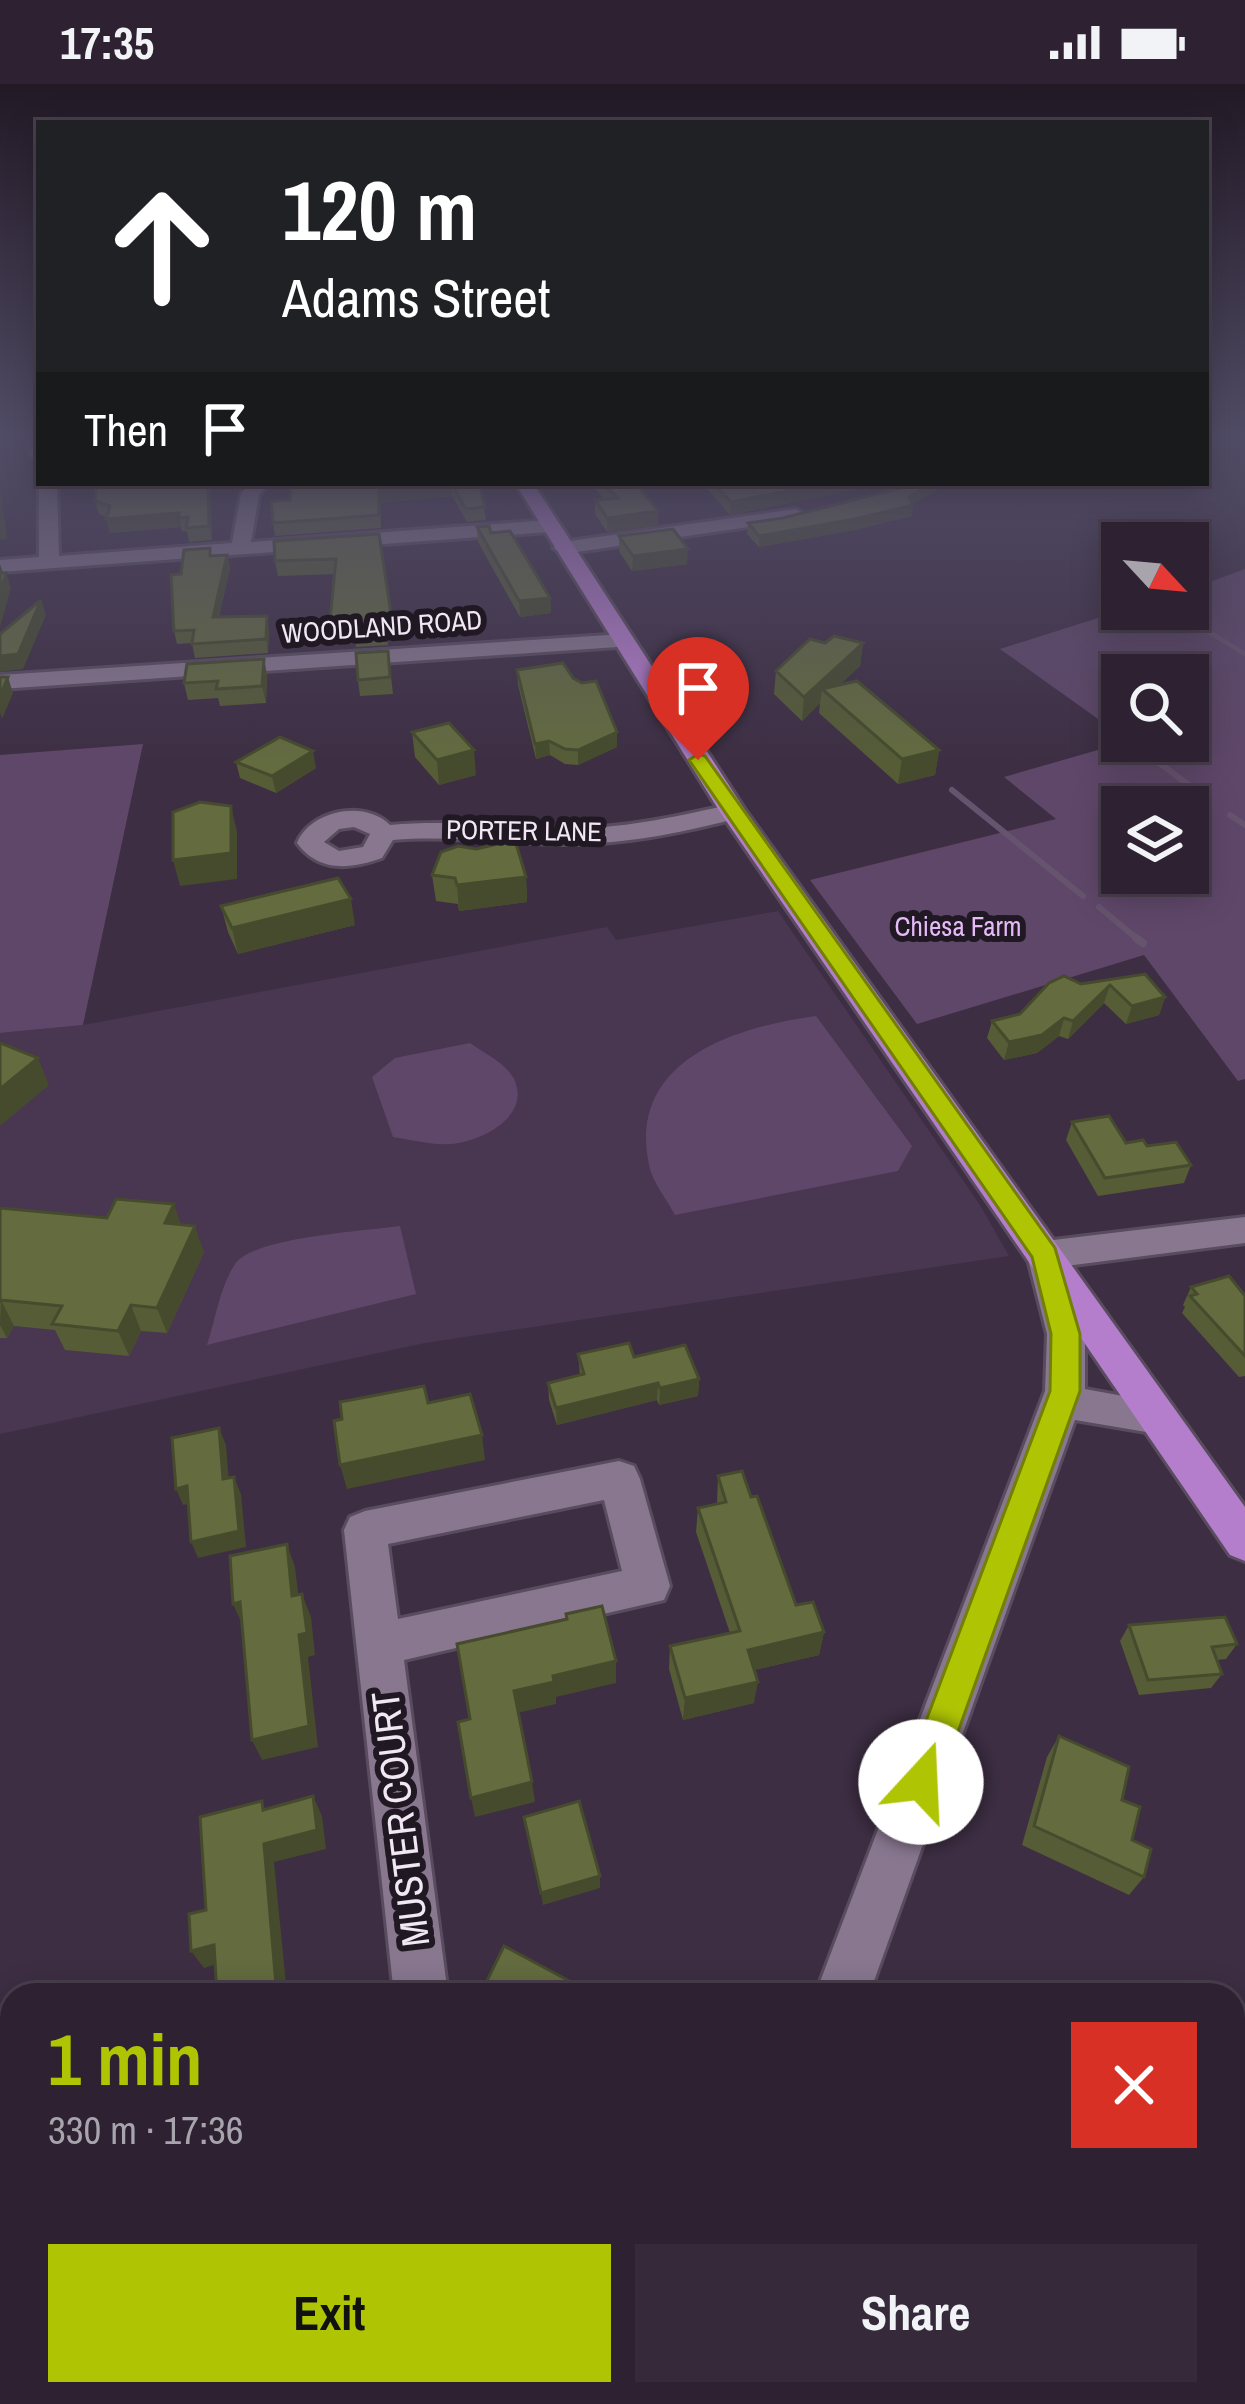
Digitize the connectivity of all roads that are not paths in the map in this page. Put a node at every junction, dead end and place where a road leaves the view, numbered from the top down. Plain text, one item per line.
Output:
1 (50, 547) edge
2 (227, 547) edge
3 (563, 547) edge
4 (50, 562) junction
5 (0, 566) edge
6 (624, 641) junction
7 (0, 682) edge
8 (733, 812) junction
9 (384, 833) dead end
10 (1245, 1230) edge
11 (1045, 1255) junction
12 (1061, 1401) junction
13 (1158, 1418) junction
14 (1245, 1542) edge
15 (379, 1644) junction
16 (420, 1983) edge
17 (846, 1983) edge

1 - 4 street
2 - 4 street
3 - 6 main road
4 - 5 street
6 - 7 street, WOODLAND ROAD
6 - 8 main road
8 - 9 street, PORTER LANE
8 - 11 main road
10 - 11 street
11 - 12 street
11 - 13 main road
12 - 13 street
12 - 17 street
13 - 14 main road
15 - 15 street, MUSTER COURT
15 - 16 street, MUSTER COURT

